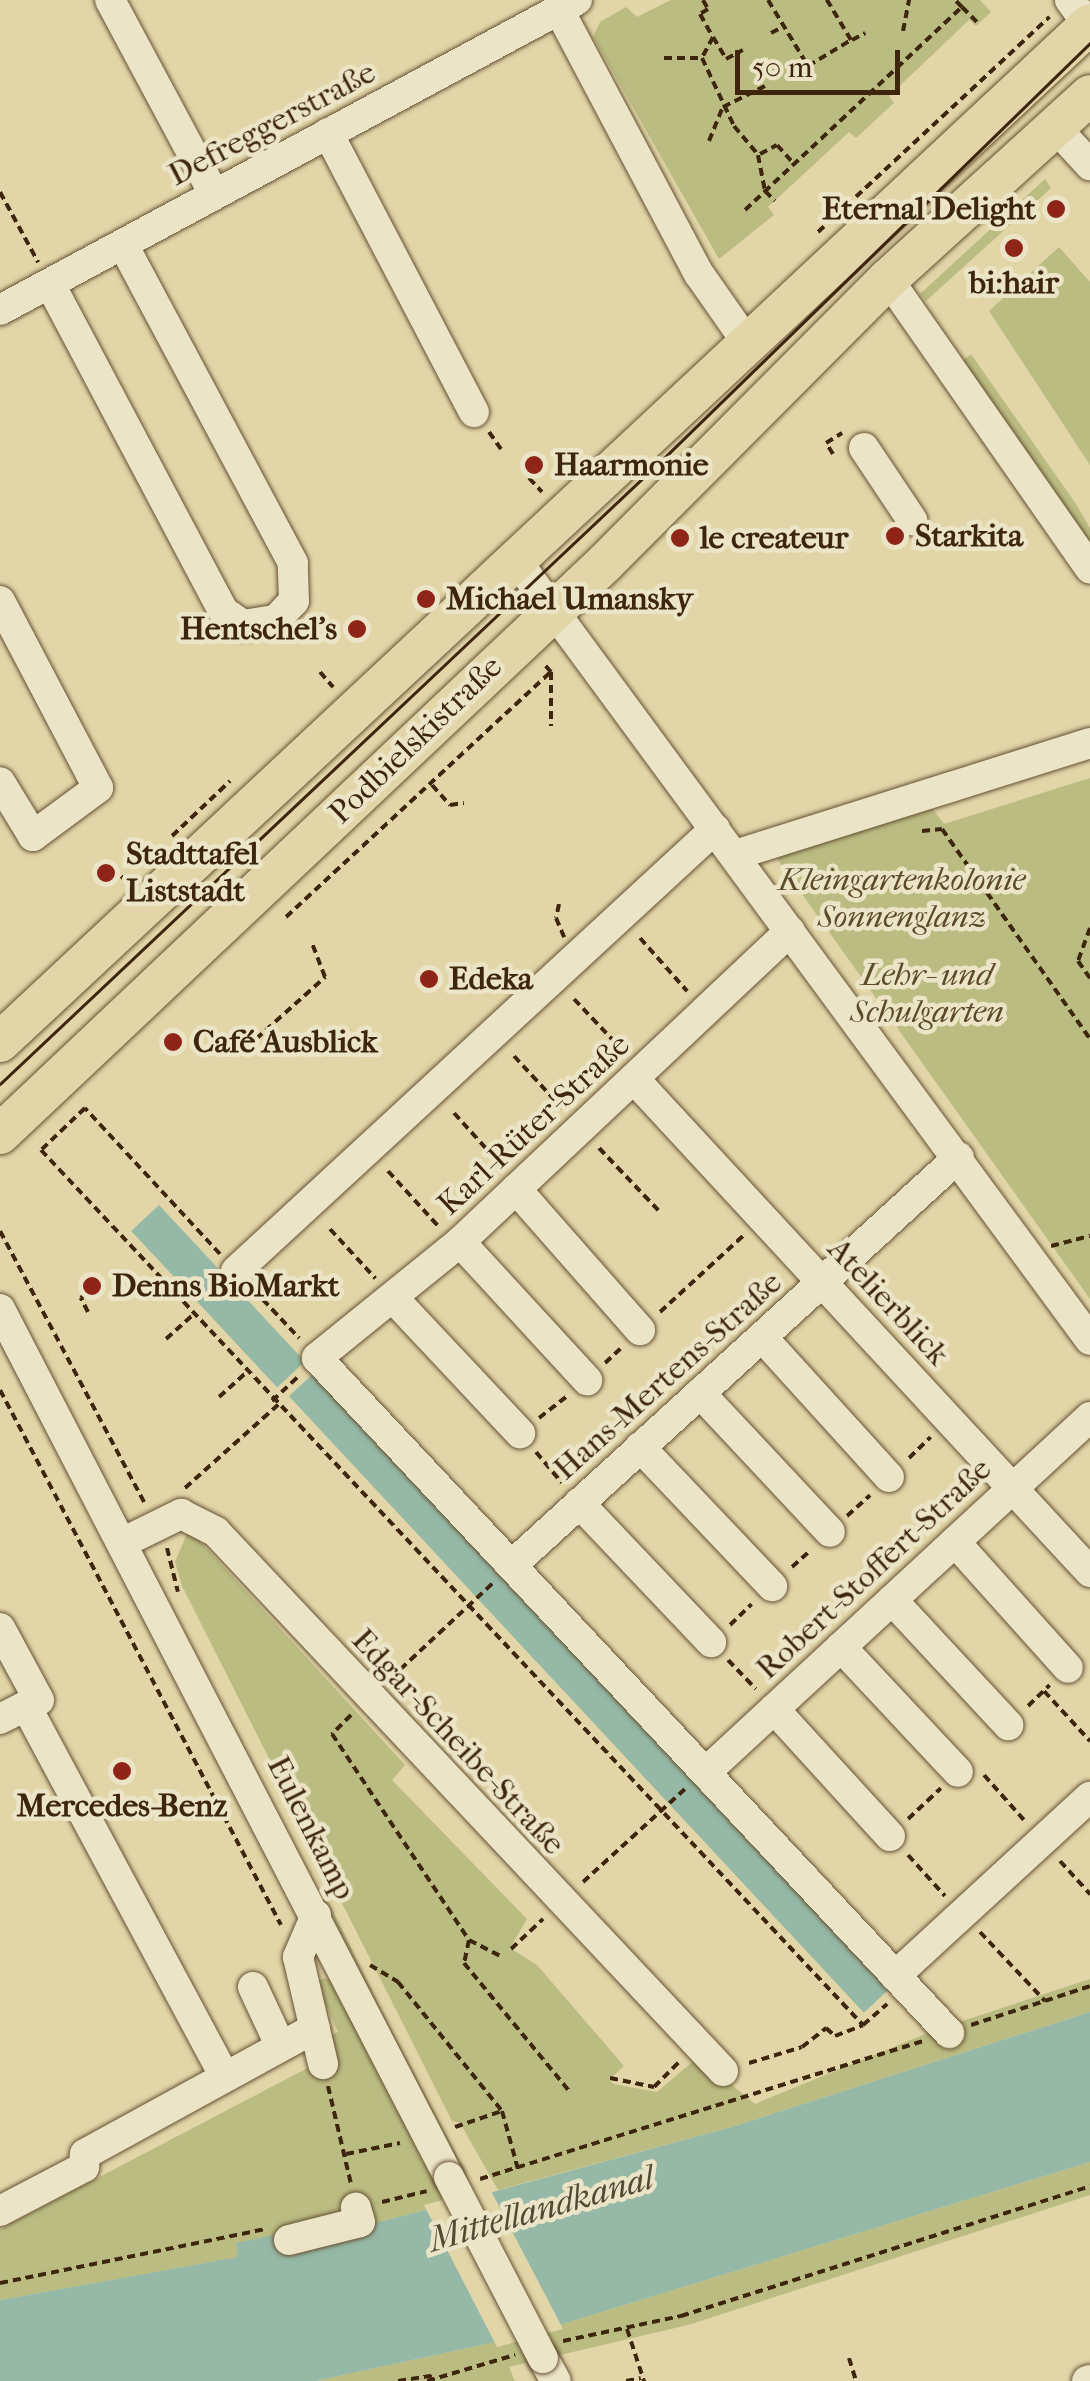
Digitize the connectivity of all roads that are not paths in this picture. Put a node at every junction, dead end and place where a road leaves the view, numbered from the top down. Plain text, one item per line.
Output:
1 (110, 0) edge
2 (568, 5) edge
3 (1082, 16) edge
4 (1090, 95) edge
5 (1055, 126) junction
6 (328, 132) junction
7 (1090, 165) edge
8 (214, 194) junction
9 (123, 244) junction
10 (888, 279) junction
11 (50, 284) junction
12 (0, 310) edge
13 (748, 344) junction
14 (474, 412) dead end
15 (857, 438) road end
16 (912, 520) dead end
17 (516, 560) junction
18 (1090, 568) edge
19 (0, 601) edge
20 (555, 608) junction
21 (1080, 746) edge
22 (0, 782) edge
23 (716, 829) junction
24 (734, 855) junction
25 (790, 932) junction
26 (0, 1042) edge
27 (639, 1076) junction
28 (0, 1134) edge
29 (959, 1157) junction
30 (518, 1187) junction
31 (458, 1244) junction
32 (236, 1271) road end
33 (822, 1283) junction
34 (396, 1300) junction
35 (0, 1309) edge
36 (640, 1330) dead end
37 (762, 1338) junction
38 (1090, 1340) edge
39 (587, 1380) dead end
40 (700, 1393) junction
41 (1090, 1417) edge
42 (520, 1433) road end
43 (640, 1447) junction
44 (889, 1478) dead end
45 (1013, 1488) junction
46 (579, 1503) junction
47 (830, 1532) dead end
48 (124, 1542) junction
49 (955, 1542) junction
50 (508, 1569) junction
51 (1090, 1572) edge
52 (772, 1586) dead end
53 (892, 1600) junction
54 (0, 1628) edge
55 (712, 1642) road end
56 (841, 1648) junction
57 (1068, 1668) dead end
58 (22, 1708) edge
59 (774, 1709) junction
60 (1008, 1725) dead end
61 (970, 1773) road end
62 (701, 1775) junction
63 (1090, 1797) edge
64 (890, 1836) road end
65 (316, 1915) junction
66 (901, 1981) junction
67 (254, 1987) dead end
68 (314, 2028) junction
69 (948, 2032) road end
70 (280, 2045) junction
71 (323, 2064) road end
72 (723, 2071) road end
73 (225, 2077) junction
74 (356, 2208) road end
75 (0, 2210) edge
76 (290, 2240) dead end
77 (550, 2370) edge

1 - 8 street
2 - 6 street, Defreggerstraße
2 - 13 street
3 - 13 main road, Podbielskistraße
4 - 5 main road, Podbielskistraße
5 - 7 street
5 - 10 main road, Podbielskistraße
6 - 8 street, Defreggerstraße
6 - 14 street
8 - 9 street, Defreggerstraße
9 - 11 street, Defreggerstraße
9 - 11 street
10 - 18 street
10 - 20 main road, Podbielskistraße
11 - 12 street, Defreggerstraße
13 - 17 main road, Podbielskistraße
15 - 16 street
17 - 20 street
17 - 26 main road, Podbielskistraße
19 - 22 street
20 - 23 street
20 - 28 main road, Podbielskistraße
21 - 24 street
23 - 24 street
23 - 32 street
24 - 25 street
25 - 27 street, Karl-Rüter-Straße
25 - 29 street
27 - 30 street, Karl-Rüter-Straße
27 - 33 street, Atelierblick
29 - 33 street, Hans-Mertens-Straße
29 - 38 street
30 - 31 street, Karl-Rüter-Straße
30 - 36 street
31 - 34 street, Karl-Rüter-Straße
31 - 39 street
33 - 37 street, Hans-Mertens-Straße
33 - 45 street, Atelierblick
34 - 42 street
34 - 50 street, Karl-Rüter-Straße
35 - 48 street, Eulenkamp
37 - 40 street, Hans-Mertens-Straße
37 - 44 street
40 - 43 street, Hans-Mertens-Straße
40 - 47 street
41 - 45 street, Robert-Stoffert-Straße
43 - 46 street, Hans-Mertens-Straße
43 - 52 street
45 - 49 street, Robert-Stoffert-Straße
45 - 51 street, Atelierblick
46 - 50 street, Hans-Mertens-Straße
46 - 55 street
48 - 65 street, Eulenkamp
48 - 72 street, Edgar-Scheibe-Straße
49 - 53 street, Robert-Stoffert-Straße
49 - 57 street
50 - 62 street
53 - 56 street, Robert-Stoffert-Straße
53 - 60 street
54 - 58 street
56 - 59 street, Robert-Stoffert-Straße
56 - 61 street
58 - 73 street
59 - 62 street, Robert-Stoffert-Straße
59 - 64 street
62 - 66 street
63 - 66 street
65 - 68 street
65 - 77 street, Eulenkamp, bridge
66 - 69 street
67 - 70 street
68 - 70 street
68 - 71 street
70 - 73 street
73 - 75 street
74 - 76 street

